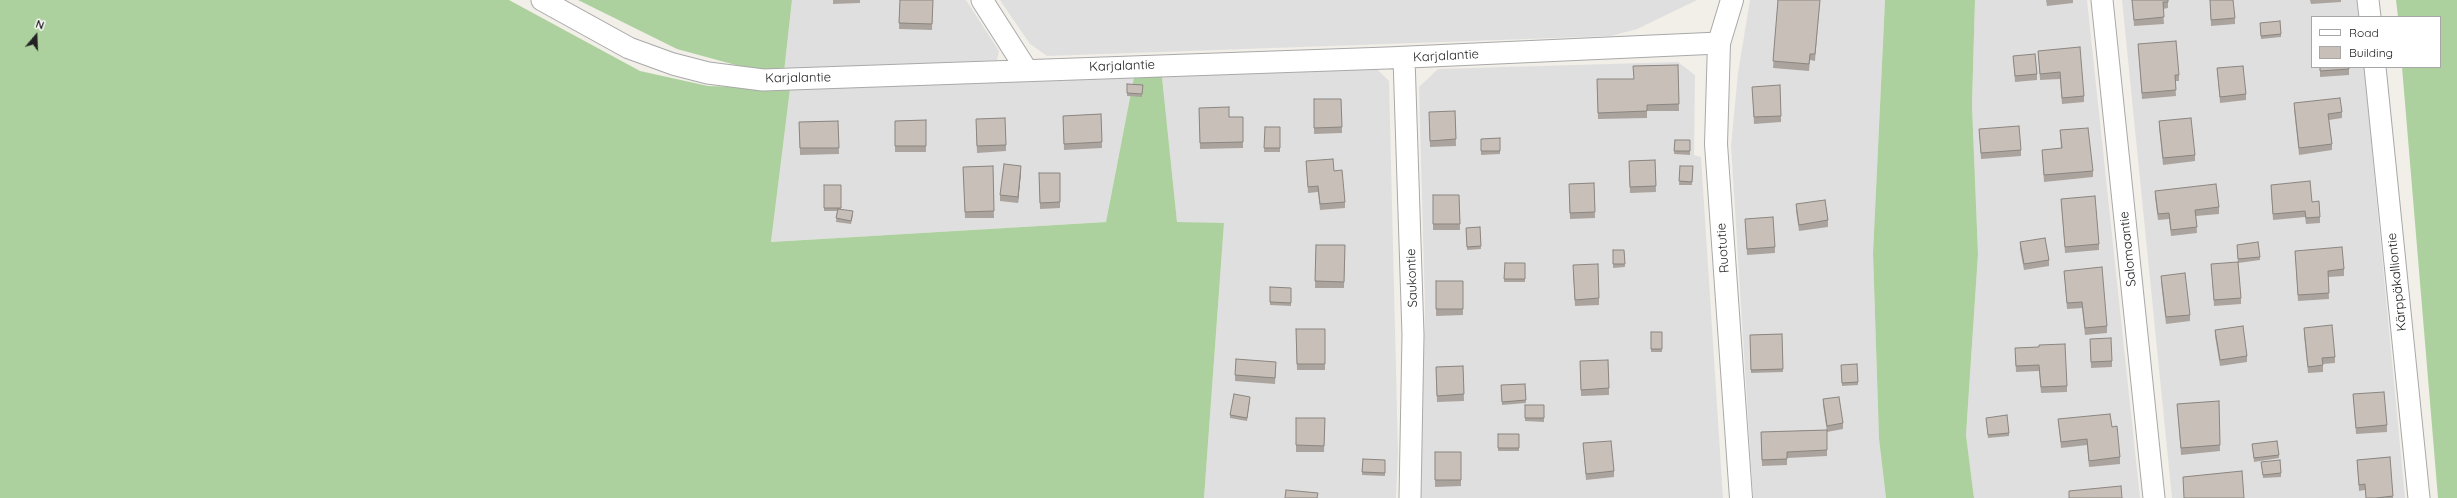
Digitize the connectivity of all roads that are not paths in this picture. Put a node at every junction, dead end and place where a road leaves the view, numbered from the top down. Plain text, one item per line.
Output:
1 (542, 0) edge
2 (982, 0) edge
3 (1732, 0) edge
4 (2102, 0) edge
5 (2368, 0) edge
6 (2370, 16) edge
7 (1719, 43) junction
8 (1404, 58) junction
9 (2375, 68) edge
10 (1026, 69) junction
11 (1410, 498) edge
12 (1741, 498) edge
13 (2154, 498) edge
14 (2419, 498) edge

1 - 10 street, Karjalantie
2 - 10 street
3 - 7 street, Ruotutie
4 - 13 street, Salomaantie
5 - 6 street
7 - 8 street, Karjalantie
7 - 12 street, Ruotutie
8 - 10 street, Karjalantie
8 - 11 street, Saukontie
9 - 14 street, Kärppäkalliontie

